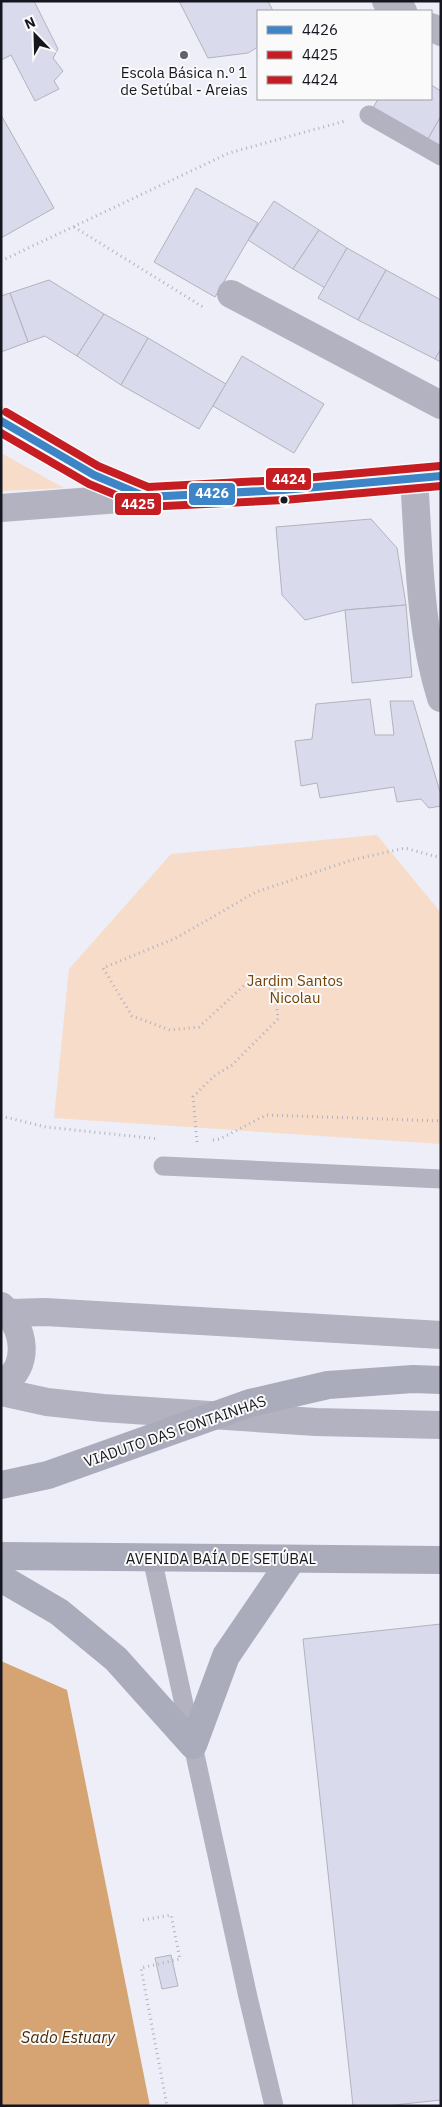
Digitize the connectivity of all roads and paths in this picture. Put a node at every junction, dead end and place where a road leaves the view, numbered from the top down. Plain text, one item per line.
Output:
1 (386, 1) edge
2 (402, 10) edge
3 (368, 115) joint
4 (441, 156) edge
5 (74, 227) junction
6 (1, 261) edge
7 (231, 294) joint
8 (441, 405) edge
9 (1, 421) edge
10 (441, 476) edge
11 (414, 478) junction
12 (146, 497) junction
13 (1, 508) edge
14 (441, 698) edge
15 (441, 858) edge
16 (1, 1116) edge
17 (441, 1121) edge
18 (160, 1139) dead end
19 (188, 1142) dead end
20 (198, 1142) junction
21 (163, 1166) dead end
22 (441, 1179) edge
23 (6, 1310) edge
24 (441, 1335) edge
25 (441, 1380) edge
26 (1, 1385) edge
27 (1, 1392) edge
28 (441, 1425) edge
29 (1, 1485) edge
30 (1, 1556) edge
31 (152, 1558) junction
32 (292, 1559) junction
33 (441, 1560) edge
34 (1, 1578) edge
35 (194, 1745) junction
36 (144, 1920) dead end
37 (167, 2106) edge
38 (274, 2106) edge

1 - 2 street
3 - 4 lane
3 - 5 path
5 - 6 path
5 - 7 path
7 - 8 street
9 - 12 street
10 - 11 street
11 - 12 street
11 - 14 street
12 - 13 street
15 - 20 path
16 - 18 path
17 - 20 path
19 - 20 path
21 - 22 lane
23 - 24 street
23 - 26 street
25 - 29 main road, VIADUTO DAS FONTAINHAS
27 - 28 street
30 - 31 main road, AVENIDA BAÍA DE SETÚBAL
31 - 32 main road, AVENIDA BAÍA DE SETÚBAL
31 - 35 lane
32 - 33 main road, AVENIDA BAÍA DE SETÚBAL
32 - 35 main road
34 - 35 main road
35 - 38 lane
36 - 37 path

